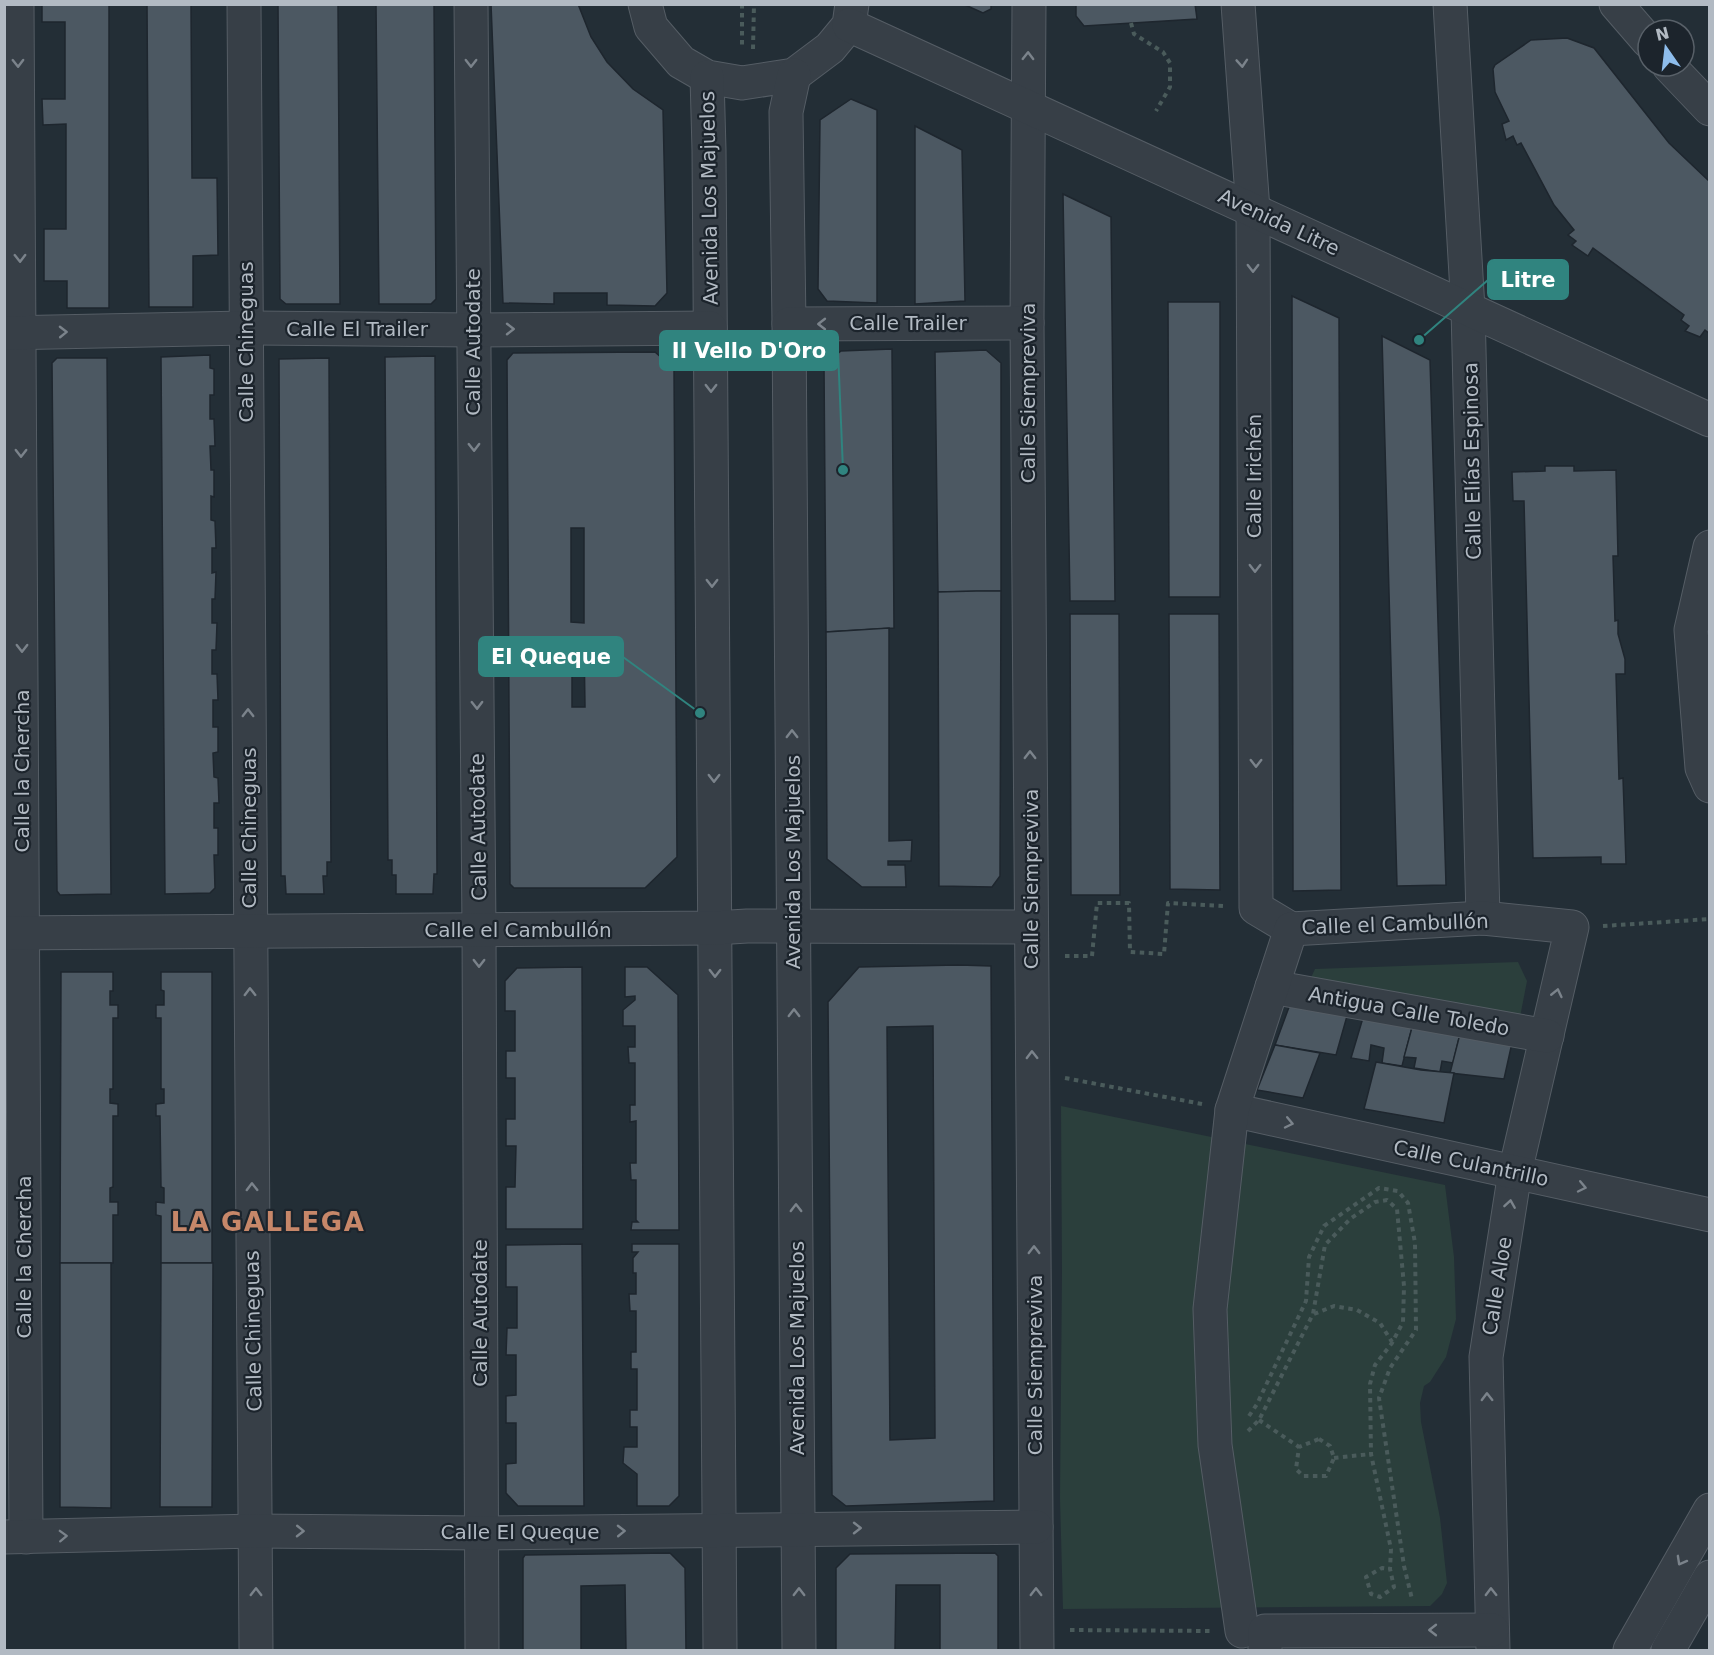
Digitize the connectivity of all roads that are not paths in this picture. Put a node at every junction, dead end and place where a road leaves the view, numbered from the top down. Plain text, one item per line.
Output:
1 (17, 4) edge
2 (244, 4) edge
3 (471, 4) edge
4 (645, 4) edge
5 (1029, 4) edge
6 (1238, 4) edge
7 (1451, 4) edge
8 (1616, 4) edge
9 (850, 15) edge
10 (1636, 27) edge
11 (794, 75) junction
12 (707, 77) junction
13 (1680, 78) edge
14 (1028, 107) junction
15 (1710, 109) edge
16 (1253, 210) junction
17 (1468, 309) junction
18 (1027, 323) junction
19 (789, 324) junction
20 (245, 328) junction
21 (710, 328) junction
22 (473, 330) junction
23 (12, 333) edge
24 (1710, 420) edge
25 (1710, 547) edge
26 (1710, 786) edge
27 (1483, 918) junction
28 (794, 927) junction
29 (1572, 927) joint
30 (715, 928) junction
31 (1291, 929) junction
32 (479, 930) junction
33 (250, 931) junction
34 (14, 933) edge
35 (1031, 941) junction
36 (1272, 987) junction
37 (1547, 1036) junction
38 (1232, 1110) junction
39 (1515, 1172) junction
40 (1710, 1215) edge
41 (1710, 1510) edge
42 (1036, 1527) junction
43 (798, 1528) junction
44 (719, 1530) junction
45 (255, 1531) junction
46 (481, 1533) junction
47 (15, 1537) edge
48 (1710, 1577) edge
49 (1257, 1638) edge
50 (1036, 1640) edge
51 (1492, 1640) edge
52 (256, 1650) edge
53 (482, 1650) edge
54 (720, 1650) edge
55 (799, 1650) edge
56 (1630, 1650) edge
57 (1668, 1650) edge

1 -> 23 street, Calle la Chercha
2 - 20 street, Calle Chineguas
3 -> 22 street, Calle Autodate
4 - 12 street
14 -> 5 street, Calle Siempreviva
6 -> 16 street, Calle Irichén
7 - 17 street, Calle Elías Espinosa
8 - 10 street
9 - 11 street
9 - 14 street, Avenida Litre
11 - 12 street
11 - 19 street, Avenida Los Majuelos
12 - 21 street, Avenida Los Majuelos
13 - 15 street
14 - 16 street, Avenida Litre
14 - 18 street, Calle Siempreviva
16 - 17 street, Avenida Litre
16 -> 31 street, Calle Irichén
17 - 24 street, Avenida Litre
17 - 27 street, Calle Elías Espinosa
18 -> 19 street, Calle Trailer
35 -> 18 street, Calle Siempreviva
28 -> 19 street, Avenida Los Majuelos
20 - 22 street, Calle El Trailer
23 -> 20 street, Calle El Trailer
33 -> 20 street, Calle Chineguas
22 -> 21 street, Calle El Trailer
21 -> 30 street, Avenida Los Majuelos
22 -> 32 street, Calle Autodate
23 -> 34 street, Calle la Chercha
25 - 26 street
27 - 29 street, Calle el Cambullón
27 - 31 street, Calle el Cambullón
28 - 30 street, Calle el Cambullón
28 - 35 street, Calle el Cambullón
43 -> 28 street, Avenida Los Majuelos
37 -> 29 street, Calle Aloe
30 - 32 street, Calle el Cambullón
30 -> 44 street, Avenida Los Majuelos
31 - 36 street
32 - 33 street, Calle el Cambullón
32 -> 46 street, Calle Autodate
33 - 34 street, Calle el Cambullón
45 -> 33 street, Calle Chineguas
34 - 47 street, Calle la Chercha
42 -> 35 street, Calle Siempreviva
36 - 37 street, Antigua Calle Toledo
36 - 38 street
37 - 39 street, Calle Aloe
38 -> 39 street, Calle Culantrillo
38 - 49 street
39 -> 40 street, Calle Culantrillo
51 -> 39 street, Calle Aloe
41 -> 56 street
43 -> 42 street, Calle El Queque
50 -> 42 street, Calle Siempreviva
43 - 44 street, Calle El Queque
55 -> 43 street, Avenida Los Majuelos
46 -> 44 street, Calle El Queque
44 - 54 street, Avenida Los Majuelos
45 -> 46 street, Calle El Queque
47 -> 45 street, Calle El Queque
52 -> 45 street, Calle Chineguas
46 - 53 street, Calle Autodate
48 - 57 street
51 -> 49 street

